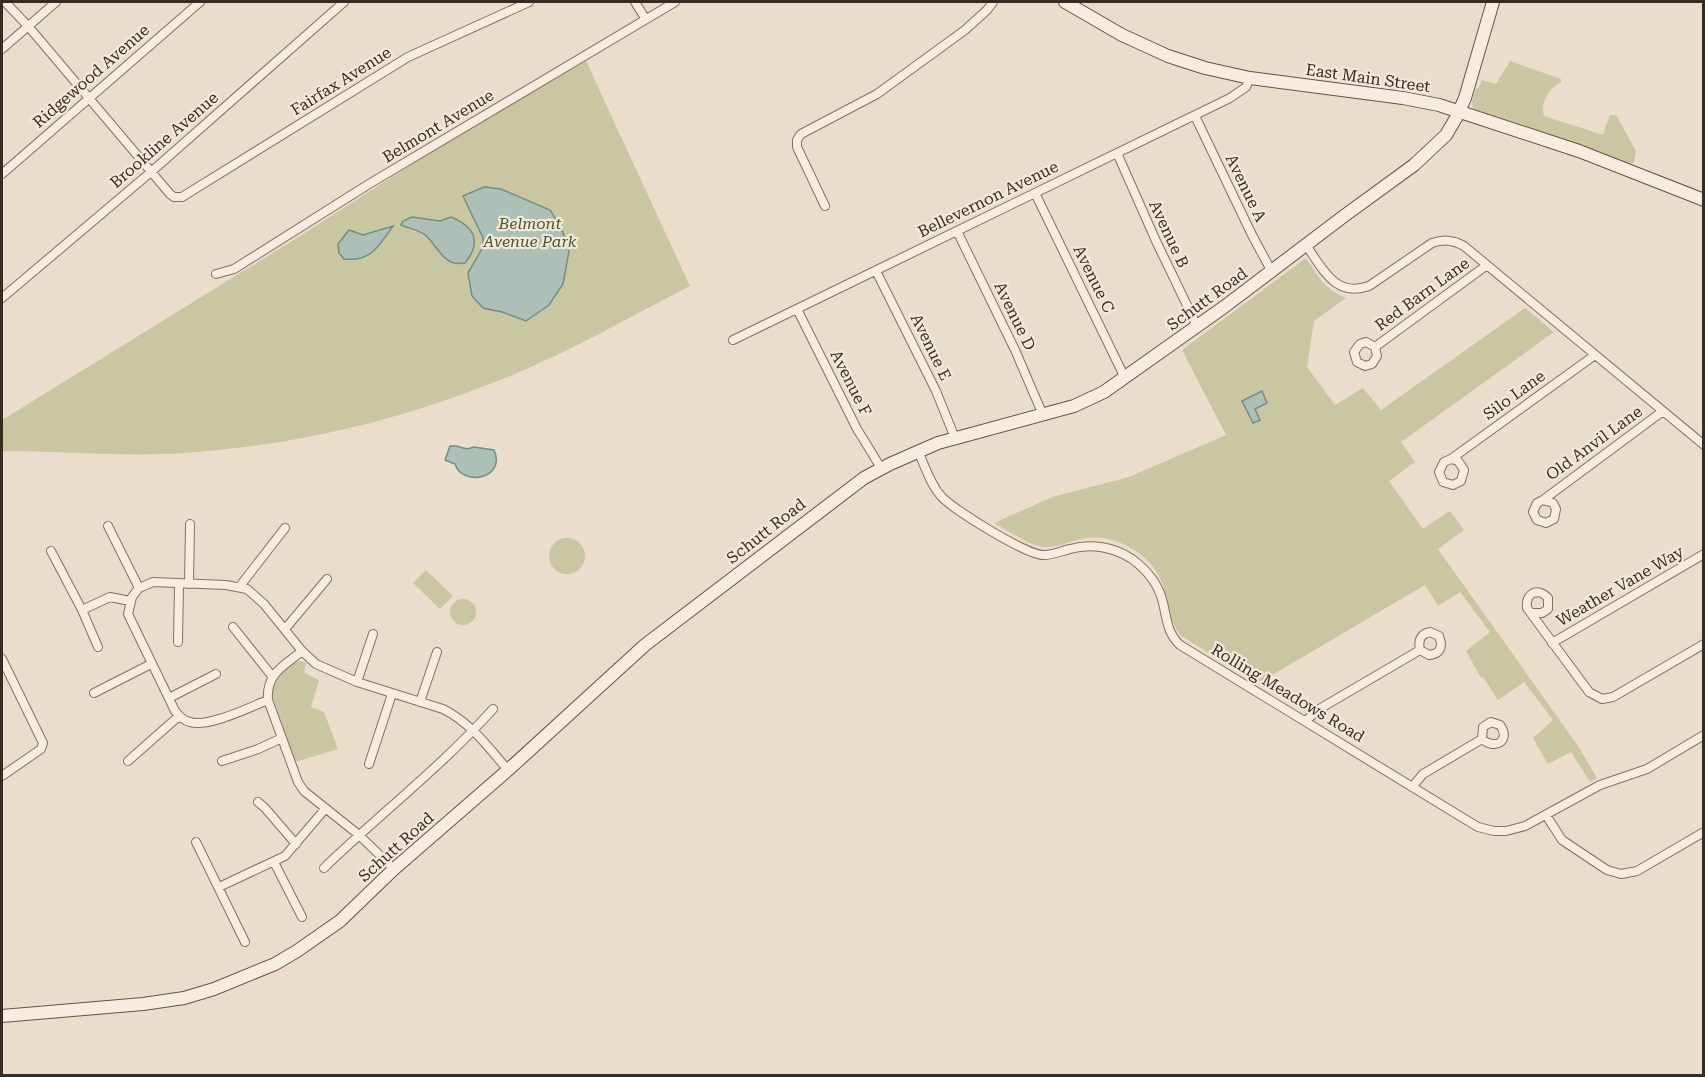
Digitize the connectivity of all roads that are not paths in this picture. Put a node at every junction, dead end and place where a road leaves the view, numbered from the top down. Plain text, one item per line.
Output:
1 (5, 2) edge
2 (56, 2) edge
3 (200, 2) edge
4 (344, 2) edge
5 (529, 2) edge
6 (635, 2) edge
7 (675, 2) edge
8 (993, 2) edge
9 (1065, 2) edge
10 (1493, 2) edge
11 (516, 4) edge
12 (645, 18) junction
13 (28, 26) junction
14 (2, 50) edge
15 (1250, 78) junction
16 (89, 98) junction
17 (1458, 112) junction
18 (1195, 116) junction
19 (1117, 153) junction
20 (151, 172) junction
21 (2, 174) edge
22 (1035, 193) junction
23 (1704, 200) edge
24 (825, 206) dead end
25 (957, 231) junction
26 (1306, 245) junction
27 (1487, 265) junction
28 (876, 271) junction
29 (1272, 272) junction
30 (216, 274) dead end
31 (2, 298) edge
32 (797, 309) junction
33 (1197, 326) junction
34 (733, 340) dead end
35 (1375, 347) dead end
36 (1595, 356) junction
37 (1125, 378) junction
38 (1663, 411) junction
39 (1042, 415) junction
40 (955, 438) junction
41 (1704, 445) edge
42 (918, 451) junction
43 (1451, 459) dead end
44 (881, 468) junction
45 (1543, 500) dead end
46 (190, 524) dead end
47 (108, 526) dead end
48 (285, 528) dead end
49 (51, 551) dead end
50 (1704, 554) edge
51 (327, 579) dead end
52 (184, 584) junction
53 (240, 586) junction
54 (139, 588) junction
55 (130, 601) junction
56 (82, 610) junction
57 (1532, 613) dead end
58 (233, 627) dead end
59 (285, 629) junction
60 (373, 634) dead end
61 (178, 642) dead end
62 (1552, 643) junction
63 (1704, 644) edge
64 (98, 647) dead end
65 (1420, 650) dead end
66 (302, 651) junction
67 (437, 652) dead end
68 (2, 660) edge
69 (151, 664) junction
70 (216, 674) dead end
71 (272, 676) junction
72 (357, 682) junction
73 (94, 693) dead end
74 (392, 694) junction
75 (169, 698) junction
76 (268, 700) junction
77 (420, 702) junction
78 (493, 709) dead end
79 (179, 716) junction
80 (1305, 721) junction
81 (474, 730) junction
82 (1704, 735) edge
83 (282, 738) junction
84 (1482, 739) dead end
85 (128, 761) dead end
86 (222, 761) dead end
87 (369, 764) dead end
88 (508, 770) junction
89 (2, 776) edge
90 (1412, 787) junction
91 (258, 802) dead end
92 (325, 809) junction
93 (1546, 815) junction
94 (1704, 832) edge
95 (359, 835) junction
96 (196, 842) dead end
97 (296, 844) junction
98 (274, 862) junction
99 (324, 868) dead end
100 (394, 869) junction
101 (219, 887) junction
102 (302, 917) dead end
103 (245, 942) dead end
104 (2, 1016) edge

1 - 13 street
2 - 13 street
3 - 16 street, Ridgewood Avenue
4 - 20 street, Brookline Avenue
5 - 11 street, Fairfax Avenue
6 - 12 street
7 - 12 street, Belmont Avenue
8 - 24 street
9 - 15 street, East Main Street
10 - 17 street, Schutt Road
11 - 20 street, Fairfax Avenue
12 - 30 street, Belmont Avenue
13 - 14 street
13 - 16 street
15 - 17 street, East Main Street
15 - 18 street, Bellevernon Avenue
16 - 20 street
16 - 21 street, Ridgewood Avenue
17 - 23 street, East Main Street
17 - 26 street, Schutt Road
18 - 19 street, Bellevernon Avenue
18 - 29 street, Avenue A
19 - 22 street, Bellevernon Avenue
19 - 33 street, Avenue B
20 - 31 street, Brookline Avenue
22 - 25 street, Bellevernon Avenue
22 - 37 street, Avenue C
25 - 28 street, Bellevernon Avenue
25 - 39 street, Avenue D
26 - 27 street
26 - 29 street, Schutt Road
27 - 35 street, Red Barn Lane
27 - 36 street
28 - 32 street, Bellevernon Avenue
28 - 40 street, Avenue E
29 - 33 street, Schutt Road
32 - 34 street, Bellevernon Avenue
32 - 44 street, Avenue F
33 - 37 street, Schutt Road
36 - 38 street
36 - 43 street, Silo Lane
37 - 39 street, Schutt Road
38 - 41 street
38 - 45 street, Old Anvil Lane
39 - 40 street, Schutt Road
40 - 42 street, Schutt Road
42 - 44 street, Schutt Road
42 - 80 street, Rolling Meadows Road
44 - 88 street, Schutt Road
46 - 52 street
47 - 54 street
48 - 53 street
49 - 56 street
50 - 62 street, Weather Vane Way
51 - 59 street
52 - 53 street
52 - 54 street
52 - 61 street
53 - 59 street
54 - 55 street
55 - 56 street
55 - 69 street
56 - 64 street
57 - 62 street
58 - 71 street
59 - 66 street
60 - 72 street
62 - 63 street
65 - 80 street
66 - 71 street
66 - 72 street
67 - 77 street
68 - 89 street
69 - 73 street
69 - 75 street
70 - 75 street
71 - 76 street
72 - 74 street
74 - 77 street
74 - 87 street
75 - 79 street
76 - 79 street
76 - 83 street
77 - 81 street
78 - 81 street
79 - 85 street
80 - 90 street, Rolling Meadows Road
81 - 88 street
81 - 95 street
82 - 93 street, Rolling Meadows Road
83 - 86 street
83 - 92 street
84 - 90 street
88 - 100 street, Schutt Road
90 - 93 street, Rolling Meadows Road
91 - 97 street
92 - 95 street
92 - 97 street
93 - 94 street
95 - 99 street
95 - 100 street
96 - 101 street
97 - 98 street
98 - 101 street
98 - 102 street
100 - 104 street, Schutt Road
101 - 103 street

